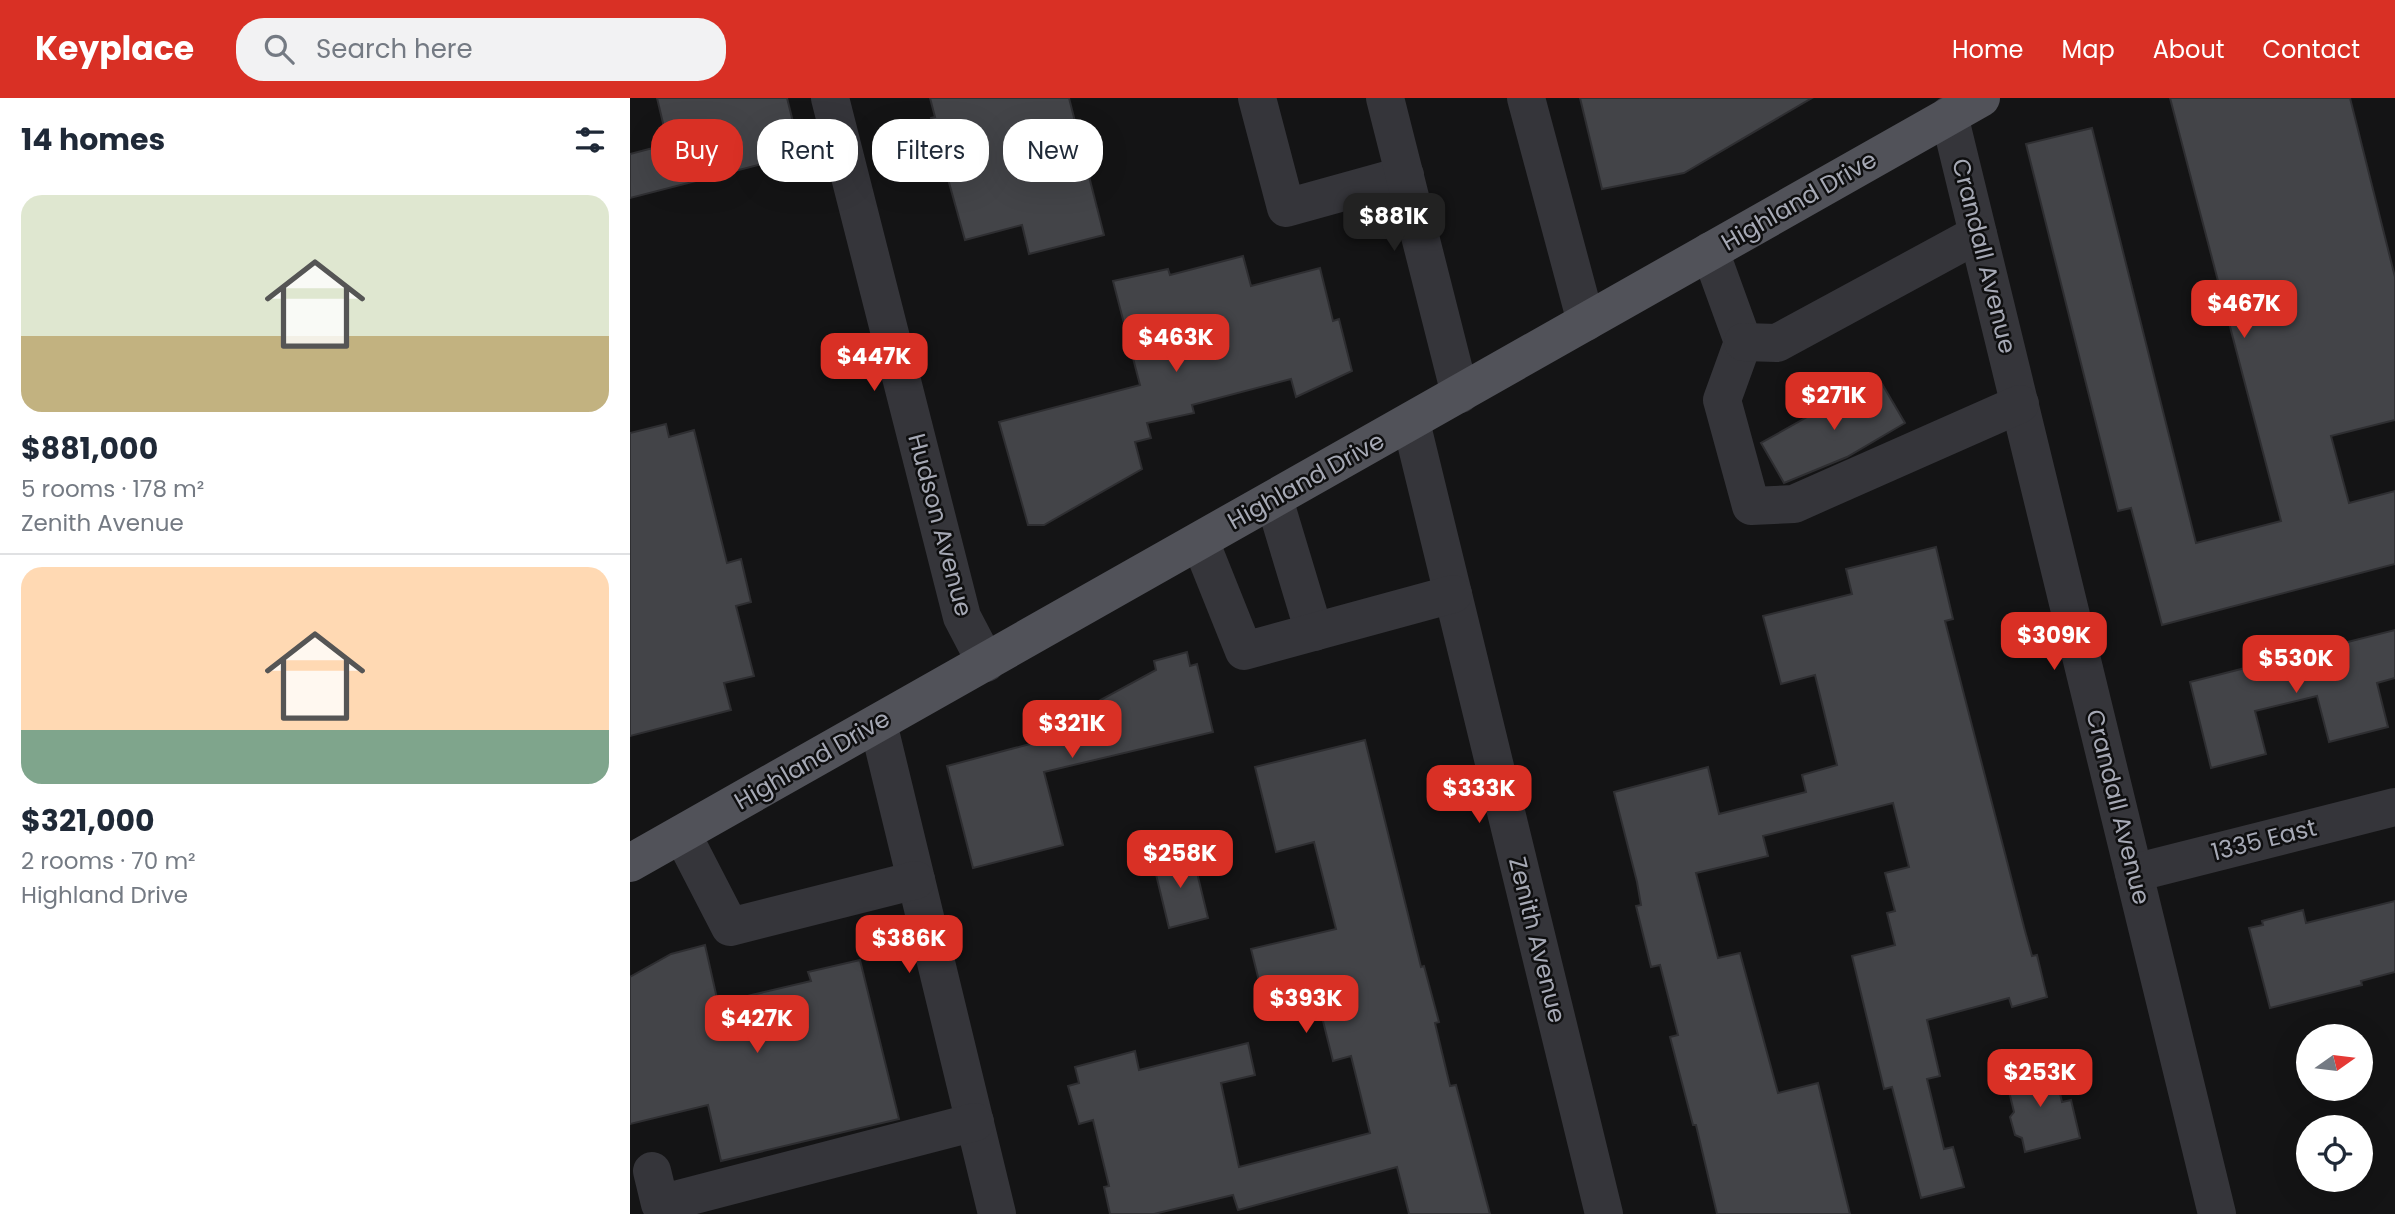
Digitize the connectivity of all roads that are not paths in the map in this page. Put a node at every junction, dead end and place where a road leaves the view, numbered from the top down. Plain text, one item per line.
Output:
1 (830, 98) edge
2 (1257, 98) edge
3 (1385, 98) edge
4 (1526, 98) edge
5 (1965, 107) edge
6 (1405, 175) junction
7 (1978, 234) junction
8 (1710, 251) junction
9 (1586, 323) junction
10 (1743, 342) junction
11 (1460, 394) junction
12 (2020, 404) junction
13 (1411, 422) junction
14 (1274, 499) junction
15 (1200, 541) junction
16 (1453, 594) junction
17 (1314, 632) junction
18 (986, 663) junction
19 (878, 723) junction
20 (2395, 807) edge
21 (682, 834) junction
22 (630, 863) edge
23 (2134, 873) junction
24 (916, 880) junction
25 (975, 1122) junction
26 (652, 1171) dead end
27 (997, 1214) edge
28 (1604, 1214) edge
29 (2217, 1214) edge

1 - 18 street, Hudson Avenue
2 - 6 street
3 - 6 street
4 - 9 street
5 - 7 street, Crandall Avenue
5 - 8 main road, Highland Drive
6 - 11 street
7 - 10 street
7 - 12 street, Crandall Avenue
8 - 9 main road, Highland Drive
8 - 10 street
9 - 11 main road, Highland Drive
10 - 12 street
11 - 13 main road, Highland Drive
12 - 23 street, Crandall Avenue
13 - 14 main road, Highland Drive
13 - 16 street, Zenith Avenue
14 - 15 main road, Highland Drive
14 - 17 street
15 - 17 street
15 - 18 main road, Highland Drive
16 - 17 street
16 - 28 street, Zenith Avenue
18 - 19 main road, Highland Drive
19 - 21 main road, Highland Drive
19 - 24 street
20 - 23 street, 1335 East
21 - 22 main road, Highland Drive
21 - 24 street
23 - 29 street, Crandall Avenue
24 - 25 street
25 - 26 street
25 - 27 street

